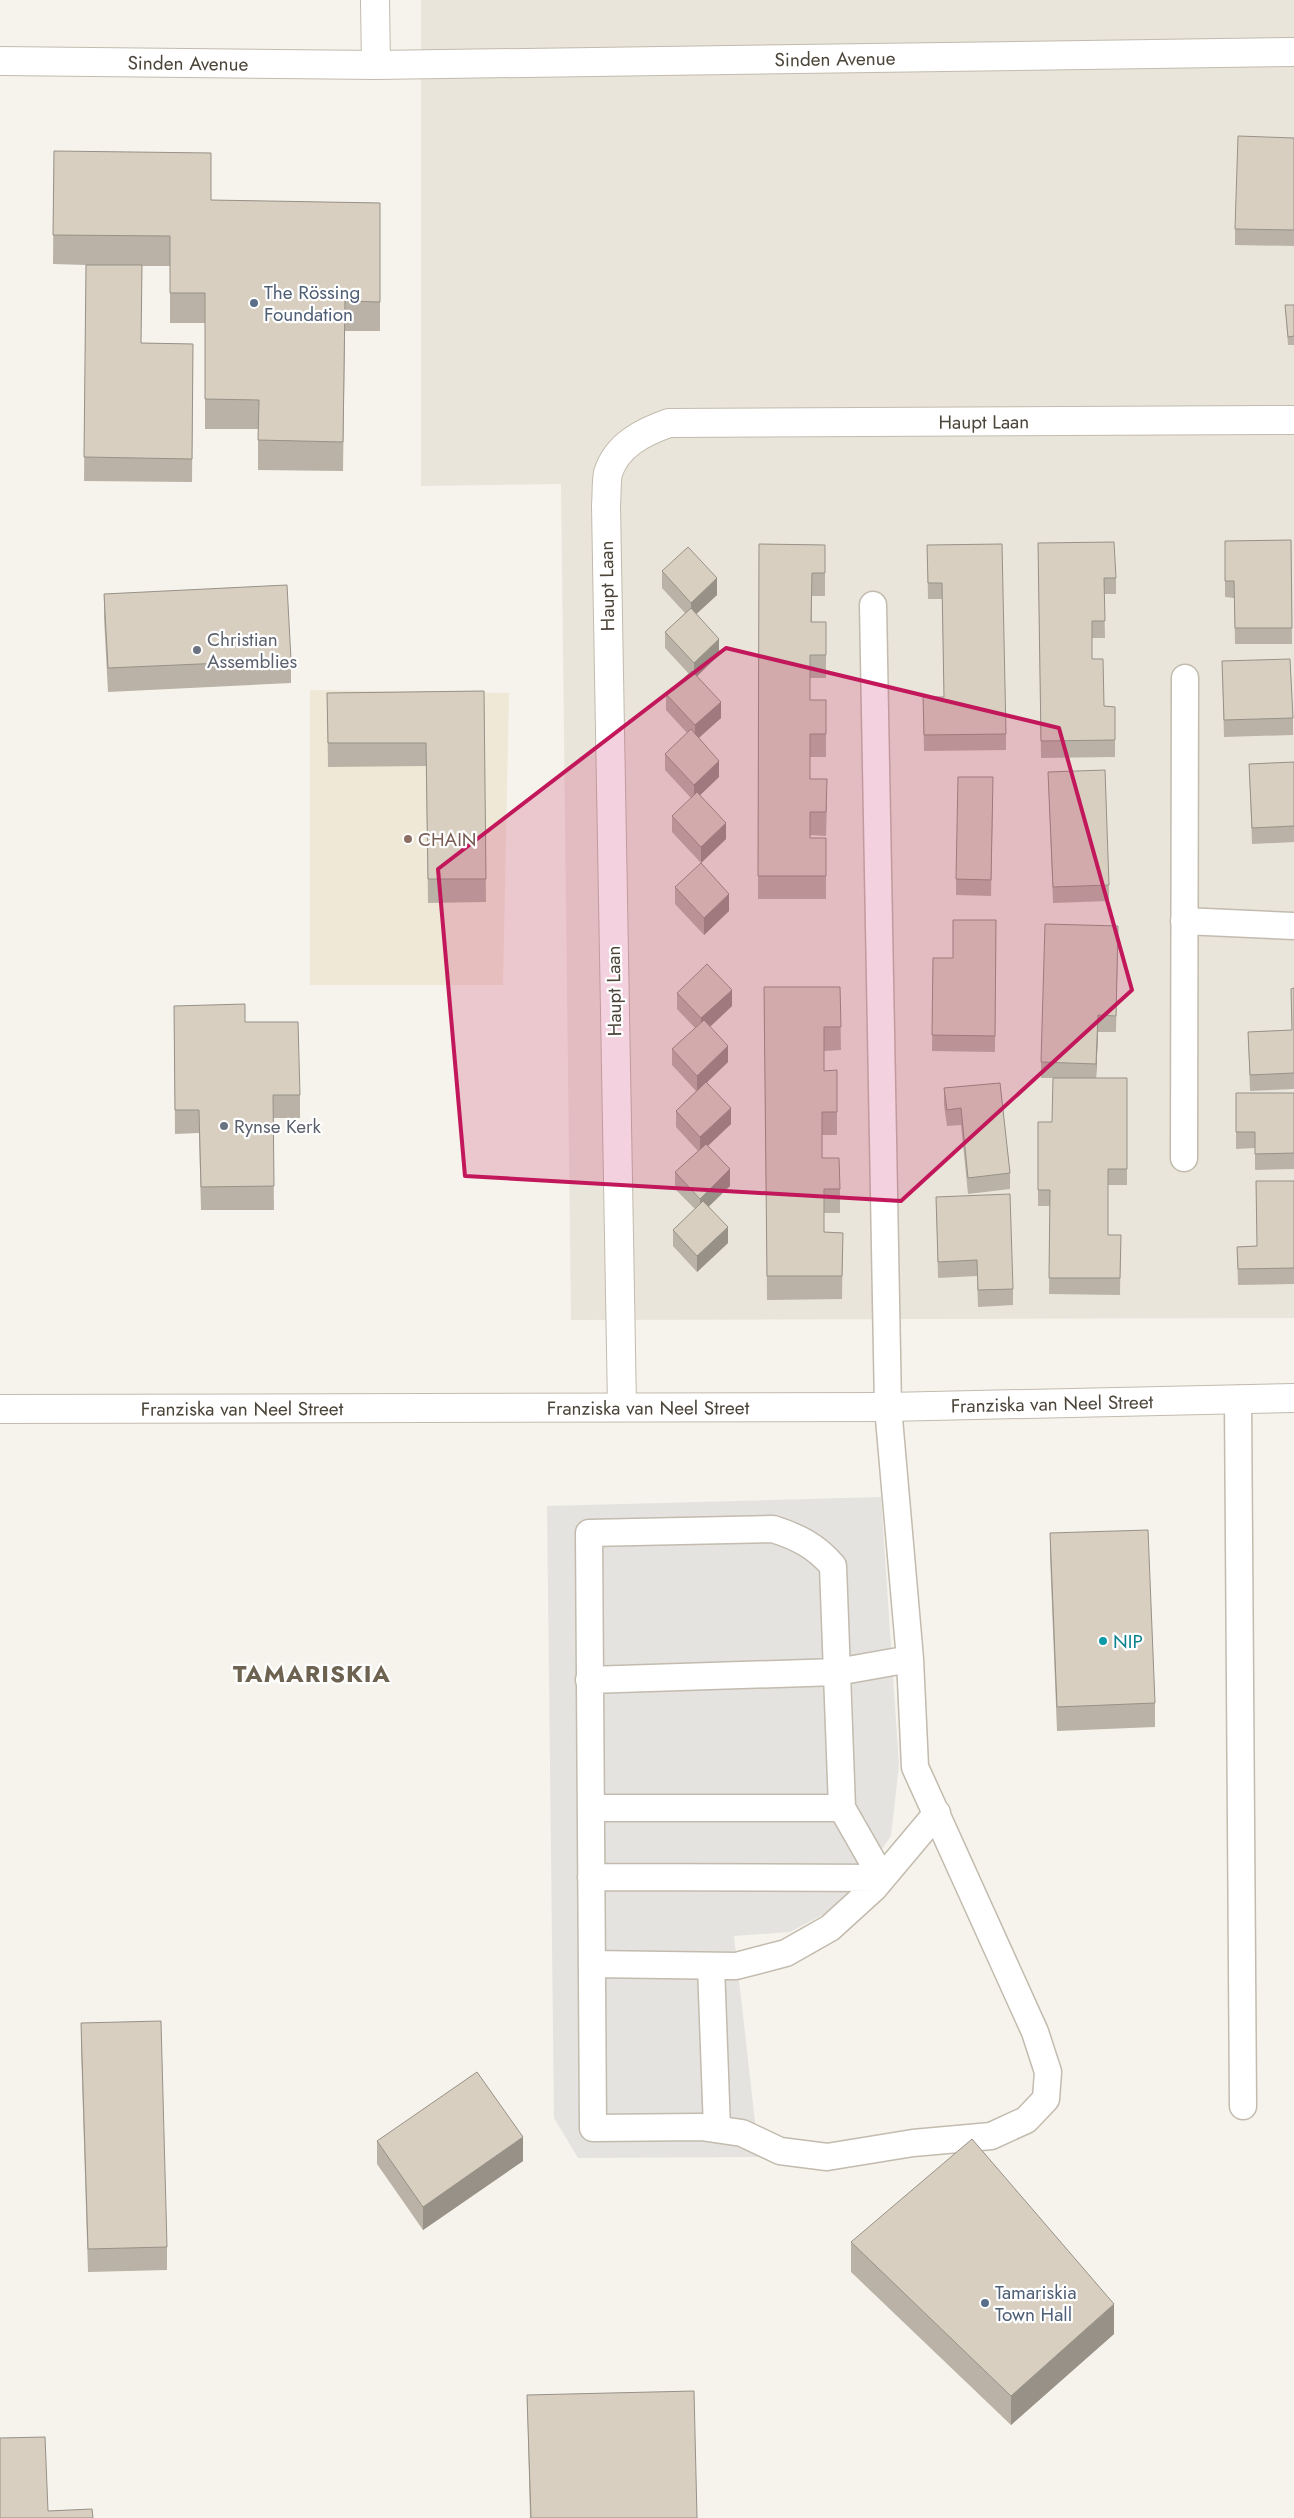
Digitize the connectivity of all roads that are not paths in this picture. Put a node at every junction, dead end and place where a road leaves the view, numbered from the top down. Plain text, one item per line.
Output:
1 (375, 0) edge
2 (1294, 52) edge
3 (0, 61) edge
4 (376, 65) junction
5 (1294, 420) edge
6 (873, 605) dead end
7 (1185, 678) dead end
8 (1184, 921) junction
9 (1294, 926) edge
10 (1184, 1158) dead end
11 (1294, 1398) edge
12 (1238, 1399) junction
13 (622, 1406) junction
14 (888, 1407) junction
15 (0, 1410) edge
16 (910, 1659) junction
17 (837, 1672) junction
18 (590, 1680) junction
19 (591, 1808) junction
20 (842, 1808) junction
21 (937, 1813) junction
22 (591, 1877) junction
23 (882, 1878) junction
24 (592, 1964) junction
25 (711, 1966) junction
26 (1243, 2106) dead end
27 (717, 2129) junction

1 - 4 street
2 - 4 street, Sinden Avenue
3 - 4 street, Sinden Avenue
5 - 13 street, Haupt Laan
6 - 14 lane
7 - 8 lane
8 - 9 lane
8 - 10 lane
11 - 12 street, Franziska van Neel Street
12 - 14 street, Franziska van Neel Street
12 - 26 lane
13 - 14 street, Franziska van Neel Street
13 - 15 street, Franziska van Neel Street
14 - 16 lane
16 - 17 lane
16 - 21 lane
17 - 18 lane
17 - 18 lane
17 - 20 lane
18 - 19 lane
19 - 20 lane
19 - 22 lane
20 - 23 lane
21 - 23 lane
21 - 27 lane
22 - 23 lane
22 - 24 lane
23 - 25 lane
24 - 25 lane
24 - 27 lane
25 - 27 lane

